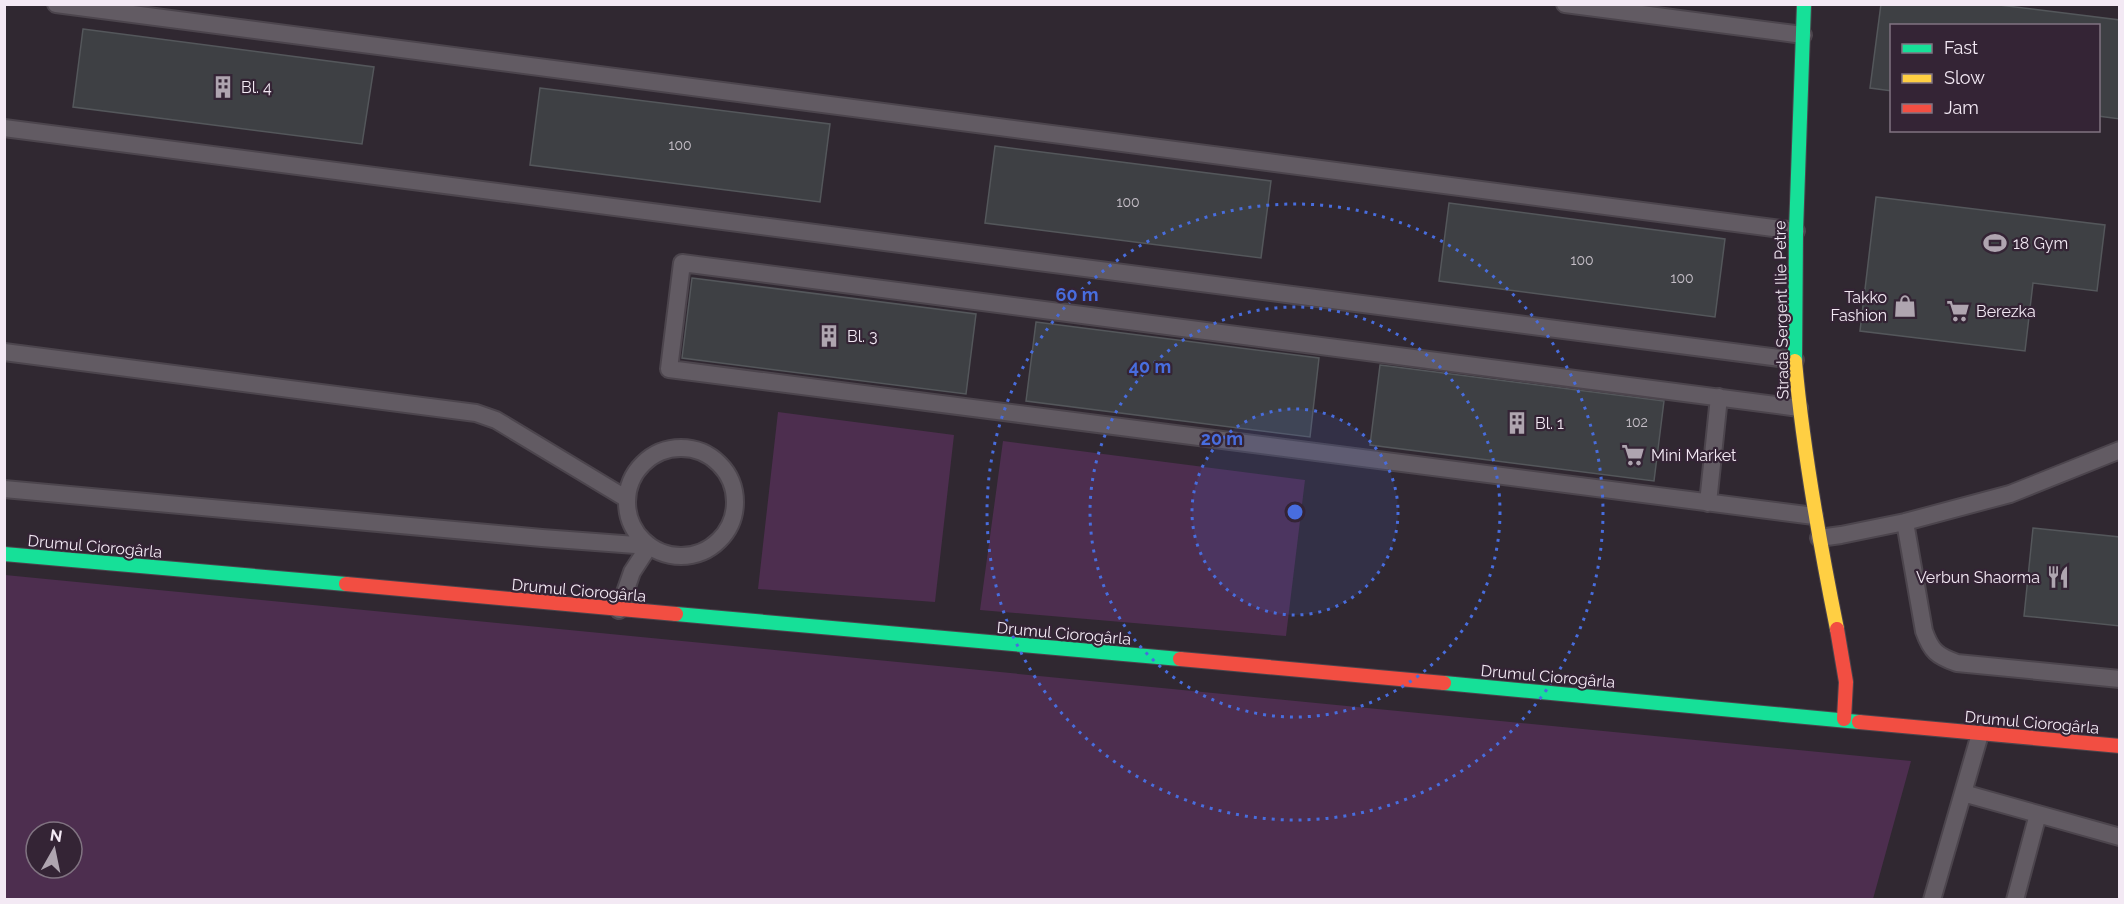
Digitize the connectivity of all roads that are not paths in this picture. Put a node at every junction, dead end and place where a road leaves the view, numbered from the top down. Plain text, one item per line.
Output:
1 (56, 4) edge
2 (1565, 4) edge
3 (1804, 4) edge
4 (1803, 35) junction
5 (4, 128) edge
6 (1796, 231) junction
7 (4, 352) edge
8 (1795, 360) junction
9 (1719, 397) junction
10 (1799, 408) junction
11 (2120, 450) edge
12 (4, 489) edge
13 (627, 499) junction
14 (1708, 503) junction
15 (1814, 516) junction
16 (1905, 522) junction
17 (1819, 538) junction
18 (649, 546) junction
19 (4, 554) edge
20 (619, 610) junction
21 (2120, 679) edge
22 (1844, 719) junction
23 (1980, 734) junction
24 (2120, 746) edge
25 (1963, 792) junction
26 (2038, 813) junction
27 (2120, 837) edge
28 (1932, 900) edge
29 (2015, 900) edge

1 - 6 lane
2 - 4 lane
3 - 4 street, Strada Sergent Ilie Petre
4 - 6 street, Strada Sergent Ilie Petre
5 - 8 lane
6 - 8 street, Strada Sergent Ilie Petre
7 - 13 lane
8 - 10 street, Strada Sergent Ilie Petre
9 - 10 lane
9 - 14 lane
9 - 14 lane
10 - 15 street, Strada Sergent Ilie Petre
11 - 16 lane
12 - 18 lane
13 - 18 lane
13 - 18 lane
14 - 15 lane
15 - 17 street, Strada Sergent Ilie Petre
16 - 17 lane
16 - 21 lane
17 - 22 street, Strada Sergent Ilie Petre
18 - 20 lane
19 - 20 street, Drumul Ciorogârla
20 - 22 street, Drumul Ciorogârla
22 - 23 street, Drumul Ciorogârla
23 - 24 street, Drumul Ciorogârla
23 - 25 lane
25 - 26 lane
25 - 28 lane
26 - 27 lane
26 - 29 lane

